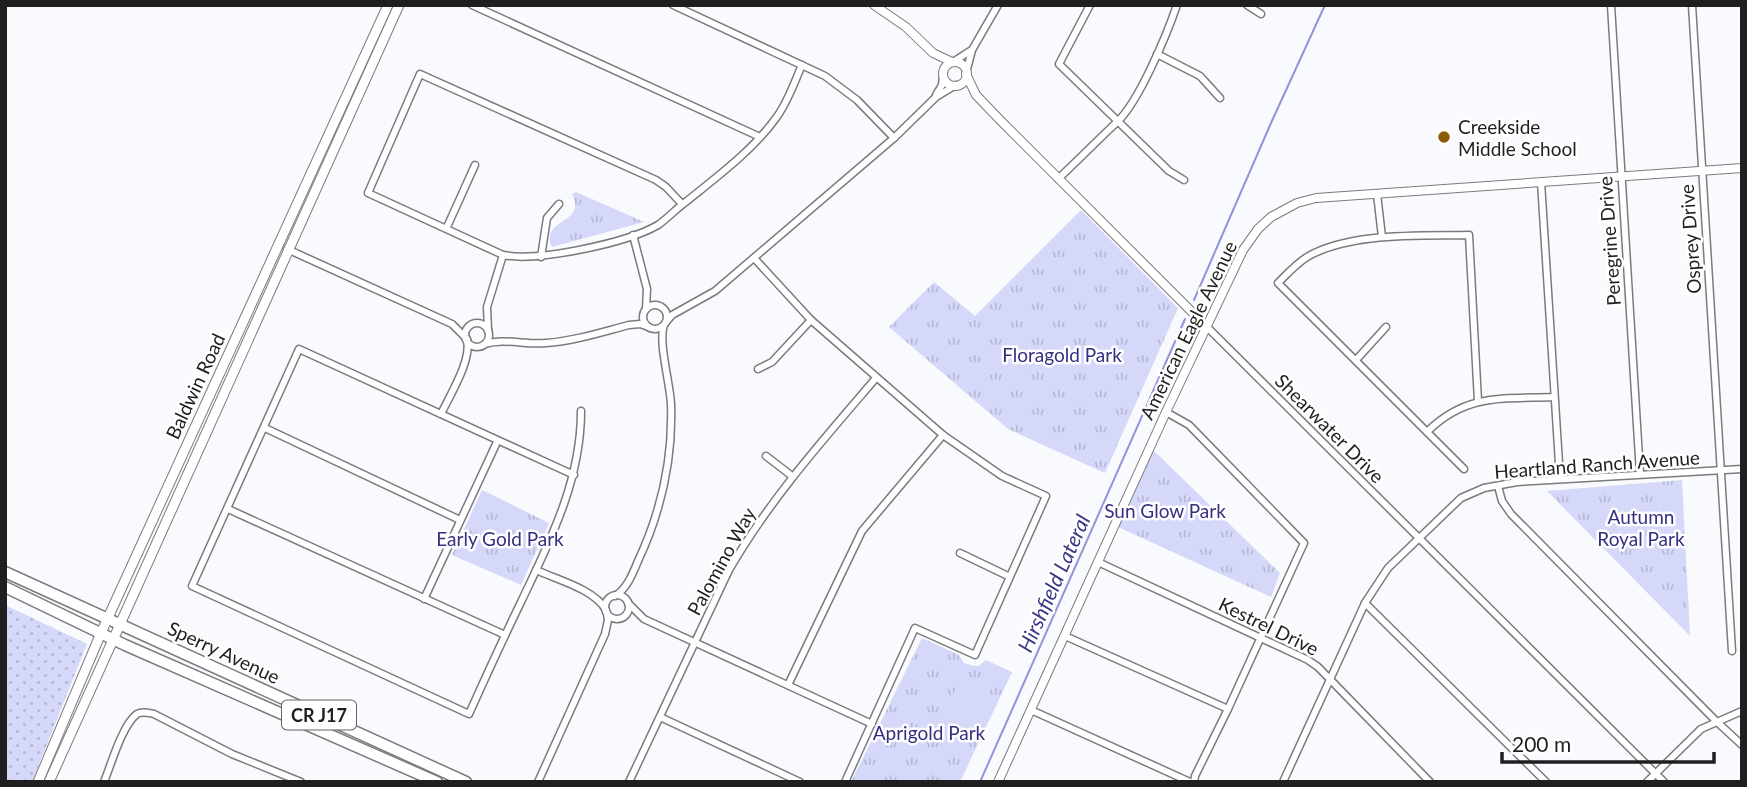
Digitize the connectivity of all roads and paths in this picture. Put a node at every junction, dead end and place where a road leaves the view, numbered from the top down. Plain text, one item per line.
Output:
1 (388, 5) edge
2 (398, 5) edge
3 (472, 5) edge
4 (673, 5) edge
5 (874, 5) edge
6 (998, 5) edge
7 (1090, 5) edge
8 (1177, 5) edge
9 (1247, 5) edge
10 (1611, 5) edge
11 (1692, 5) edge
12 (1261, 14) dead end
13 (972, 50) junction
14 (933, 53) junction
15 (1157, 54) junction
16 (953, 62) junction
17 (802, 65) junction
18 (966, 74) junction
19 (943, 75) junction
20 (957, 85) junction
21 (976, 94) junction
22 (936, 97) junction
23 (1220, 98) dead end
24 (1118, 122) junction
25 (760, 137) junction
26 (894, 138) junction
27 (475, 165) dead end
28 (1742, 168) edge
29 (1702, 170) junction
30 (1620, 178) junction
31 (1058, 179) junction
32 (1184, 180) dead end
33 (1541, 183) junction
34 (1377, 194) junction
35 (559, 204) dead end
36 (682, 204) junction
37 (447, 228) junction
38 (633, 235) junction
39 (1382, 237) junction
40 (284, 247) junction
41 (503, 255) junction
42 (541, 257) junction
43 (754, 258) junction
44 (647, 289) junction
45 (660, 306) junction
46 (251, 307) junction
47 (487, 307) junction
48 (685, 309) junction
49 (645, 311) junction
50 (811, 320) junction
51 (665, 323) junction
52 (452, 324) junction
53 (474, 324) junction
54 (629, 324) junction
55 (1206, 326) junction
56 (1386, 327) dead end
57 (651, 328) junction
58 (488, 330) junction
59 (467, 340) junction
60 (504, 342) junction
61 (483, 345) junction
62 (663, 346) junction
63 (238, 360) junction
64 (1356, 360) junction
65 (465, 362) junction
66 (758, 369) dead end
67 (876, 378) junction
68 (1554, 397) junction
69 (1478, 401) junction
70 (581, 411) dead end
71 (1166, 412) junction
72 (441, 414) junction
73 (265, 428) junction
74 (1428, 431) junction
75 (943, 435) junction
76 (497, 442) junction
77 (766, 456) dead end
78 (1464, 469) dead end
79 (1742, 469) edge
80 (1721, 470) junction
81 (1640, 474) junction
82 (574, 475) junction
83 (792, 476) junction
84 (1560, 480) junction
85 (1497, 486) junction
86 (228, 509) junction
87 (460, 520) junction
88 (1418, 537) junction
89 (960, 553) dead end
90 (1098, 562) junction
91 (536, 570) junction
92 (5, 572) edge
93 (1008, 576) junction
94 (629, 581) junction
95 (5, 587) edge
96 (589, 594) junction
97 (614, 596) junction
98 (424, 599) junction
99 (627, 602) junction
100 (1365, 603) junction
101 (606, 611) junction
102 (622, 617) junction
103 (644, 619) junction
104 (113, 621) junction
105 (101, 633) junction
106 (605, 634) junction
107 (505, 635) junction
108 (1065, 636) junction
109 (1260, 638) junction
110 (112, 639) junction
111 (694, 643) junction
112 (1732, 650) dead end
113 (1329, 680) junction
114 (789, 685) junction
115 (1228, 709) junction
116 (1031, 710) junction
117 (1742, 711) edge
118 (660, 718) junction
119 (1716, 721) junction
120 (872, 724) junction
121 (1742, 744) edge
122 (1655, 774) junction
123 (38, 782) edge
124 (49, 782) edge
125 (104, 782) edge
126 (301, 782) edge
127 (437, 782) edge
128 (466, 782) edge
129 (538, 782) edge
130 (629, 782) edge
131 (800, 782) edge
132 (845, 782) edge
133 (998, 782) edge
134 (1192, 782) edge
135 (1283, 782) edge
136 (1430, 782) edge
137 (1546, 782) edge
138 (1647, 782) edge
139 (1664, 782) edge

1 - 40 main road, Baldwin Road
2 - 40 main road, Baldwin Road
3 - 25 street
4 - 17 street
5 - 14 street
6 - 13 street
7 - 24 street
8 - 15 street
9 - 12 street
10 - 30 street, Peregrine Drive
11 - 29 street, Osprey Drive
13 - 16 street
13 - 18 street
14 - 16 street
14 - 19 street
15 - 23 street
15 - 24 street
16 - 18 street
16 - 19 street
17 - 25 street
17 - 26 street
18 - 20 street
18 - 21 street, Shearwater Drive
19 - 20 street
19 - 22 street
20 - 21 street, Shearwater Drive
20 - 22 street
21 - 31 street, Shearwater Drive
22 - 26 street
24 - 31 street
24 - 32 street
25 - 36 street
26 - 43 street
27 - 37 street
28 - 29 street, American Eagle Avenue
29 - 30 street, American Eagle Avenue
29 - 80 street, Osprey Drive
30 - 33 street, American Eagle Avenue
30 - 81 street, Peregrine Drive
31 - 55 street, Shearwater Drive
33 - 34 street, American Eagle Avenue
33 - 68 street
34 - 39 street
34 - 55 street, American Eagle Avenue
35 - 42 street
36 - 37 street
36 - 38 street
37 - 41 street
38 - 42 street
38 - 44 street
39 - 64 street
39 - 69 street
40 - 46 main road, Baldwin Road
40 - 52 street
40 - 63 main road, Baldwin Road
41 - 42 street
41 - 47 street
43 - 48 street
43 - 50 street
44 - 45 street
44 - 49 street
45 - 48 street
45 - 49 street
45 - 51 street
46 - 63 main road
46 - 104 main road, Baldwin Road
47 - 53 street
47 - 58 street
48 - 51 street
49 - 54 street
49 - 57 street
50 - 66 street
50 - 67 street
51 - 57 street
51 - 62 street
52 - 53 street
52 - 59 street
53 - 58 street
53 - 59 street
54 - 57 street
54 - 60 street
55 - 71 street, American Eagle Avenue
55 - 88 street, Shearwater Drive
56 - 64 street
57 - 62 street
58 - 60 street
58 - 61 street
59 - 61 street
59 - 65 street
60 - 61 street
61 - 65 street
62 - 94 street
63 - 104 main road, Baldwin Road
64 - 74 street
65 - 72 street
67 - 75 street
67 - 83 street, Palomino Way
68 - 69 street
68 - 84 street
69 - 74 street
70 - 82 street
71 - 90 street, American Eagle Avenue
71 - 109 street
72 - 73 street
72 - 76 street
73 - 86 street
73 - 87 street
74 - 78 street
75 - 93 street
75 - 114 street
76 - 82 street
76 - 87 street
77 - 83 street
79 - 80 street, Heartland Ranch Avenue
80 - 81 street, Heartland Ranch Avenue
80 - 112 street, Osprey Drive
81 - 84 street, Heartland Ranch Avenue
82 - 91 street
83 - 111 street, Palomino Way
84 - 85 street, Heartland Ranch Avenue
85 - 88 street, Heartland Ranch Avenue
85 - 119 street
86 - 98 street
86 - 107 street
87 - 98 street
88 - 100 street, Heartland Ranch Avenue
88 - 122 street, Shearwater Drive
89 - 93 street
90 - 108 street, American Eagle Avenue
90 - 109 street, Kestrel Drive
91 - 96 street
91 - 107 street
92 - 104 main road, Sperry Avenue / CR J17
93 - 120 street
94 - 97 street
94 - 99 street
95 - 105 main road, Sperry Avenue / CR J17
96 - 97 street
96 - 101 street
97 - 99 street
97 - 101 street
98 - 107 street
99 - 102 street
99 - 103 street
100 - 113 street, Heartland Ranch Avenue
100 - 137 street
101 - 102 street
101 - 106 street
102 - 103 street
102 - 106 street
103 - 111 street
104 - 105 main road, Baldwin Road
104 - 110 main road, Baldwin Road
104 - 128 main road, Sperry Avenue / CR J17
105 - 110 main road, Sperry Avenue / CR J17
105 - 123 main road, Baldwin Road
106 - 129 street
108 - 115 street
108 - 116 street, American Eagle Avenue
109 - 113 street, Kestrel Drive
109 - 115 street
110 - 124 main road, Baldwin Road
110 - 127 main road, Sperry Avenue / CR J17
111 - 114 street
111 - 118 street, Palomino Way
113 - 135 street, Heartland Ranch Avenue
113 - 136 street, Kestrel Drive
114 - 120 street
115 - 134 street
116 - 133 street, American Eagle Avenue
116 - 134 street
117 - 119 street
118 - 130 street, Palomino Way
118 - 131 street
119 - 121 street
119 - 122 street
120 - 132 street
122 - 138 street
122 - 139 street, Shearwater Drive
125 - 126 street

